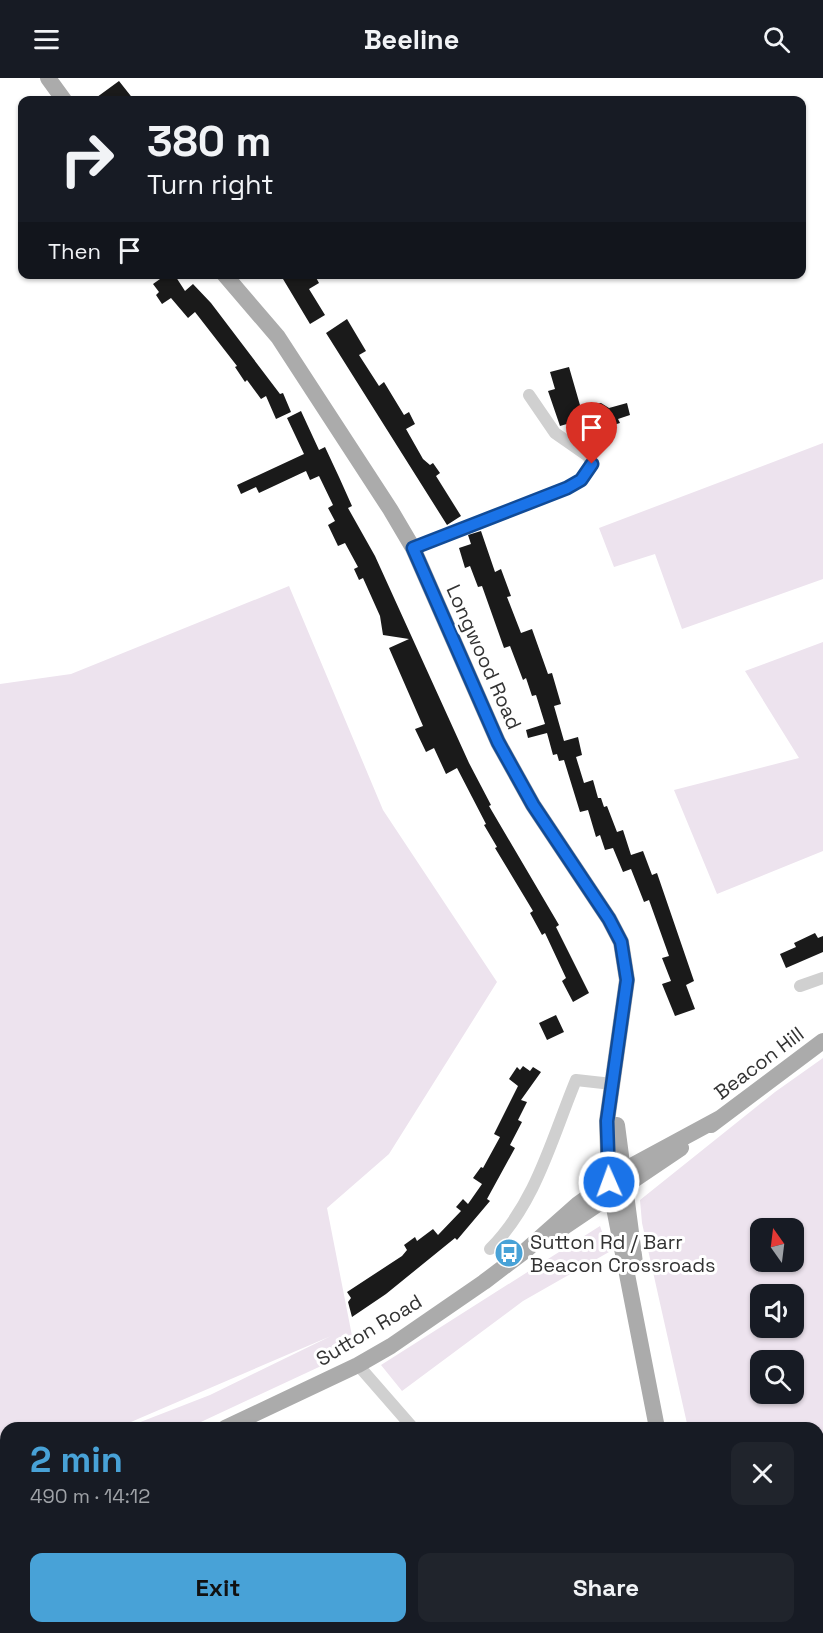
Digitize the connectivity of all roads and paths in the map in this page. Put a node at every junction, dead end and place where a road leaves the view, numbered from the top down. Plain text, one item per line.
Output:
1 (48, 78) edge
2 (61, 96) edge
3 (228, 279) edge
4 (529, 395) dead end
5 (413, 548) junction
6 (823, 978) edge
7 (800, 986) dead end
8 (823, 1041) edge
9 (612, 1084) junction
10 (617, 1185) junction
11 (490, 1248) dead end
12 (358, 1365) junction
13 (238, 1422) edge
14 (408, 1422) edge
15 (656, 1422) edge

1 - 2 main road
3 - 5 main road, Longwood Road
4 - 5 street
5 - 9 main road, Longwood Road
6 - 7 street
8 - 10 main road, Beacon Hill
9 - 10 main road, Longwood Road
9 - 11 street
10 - 12 main road, Sutton Road
10 - 15 main road, Longwood Road
12 - 13 main road, Sutton Road
12 - 14 street

